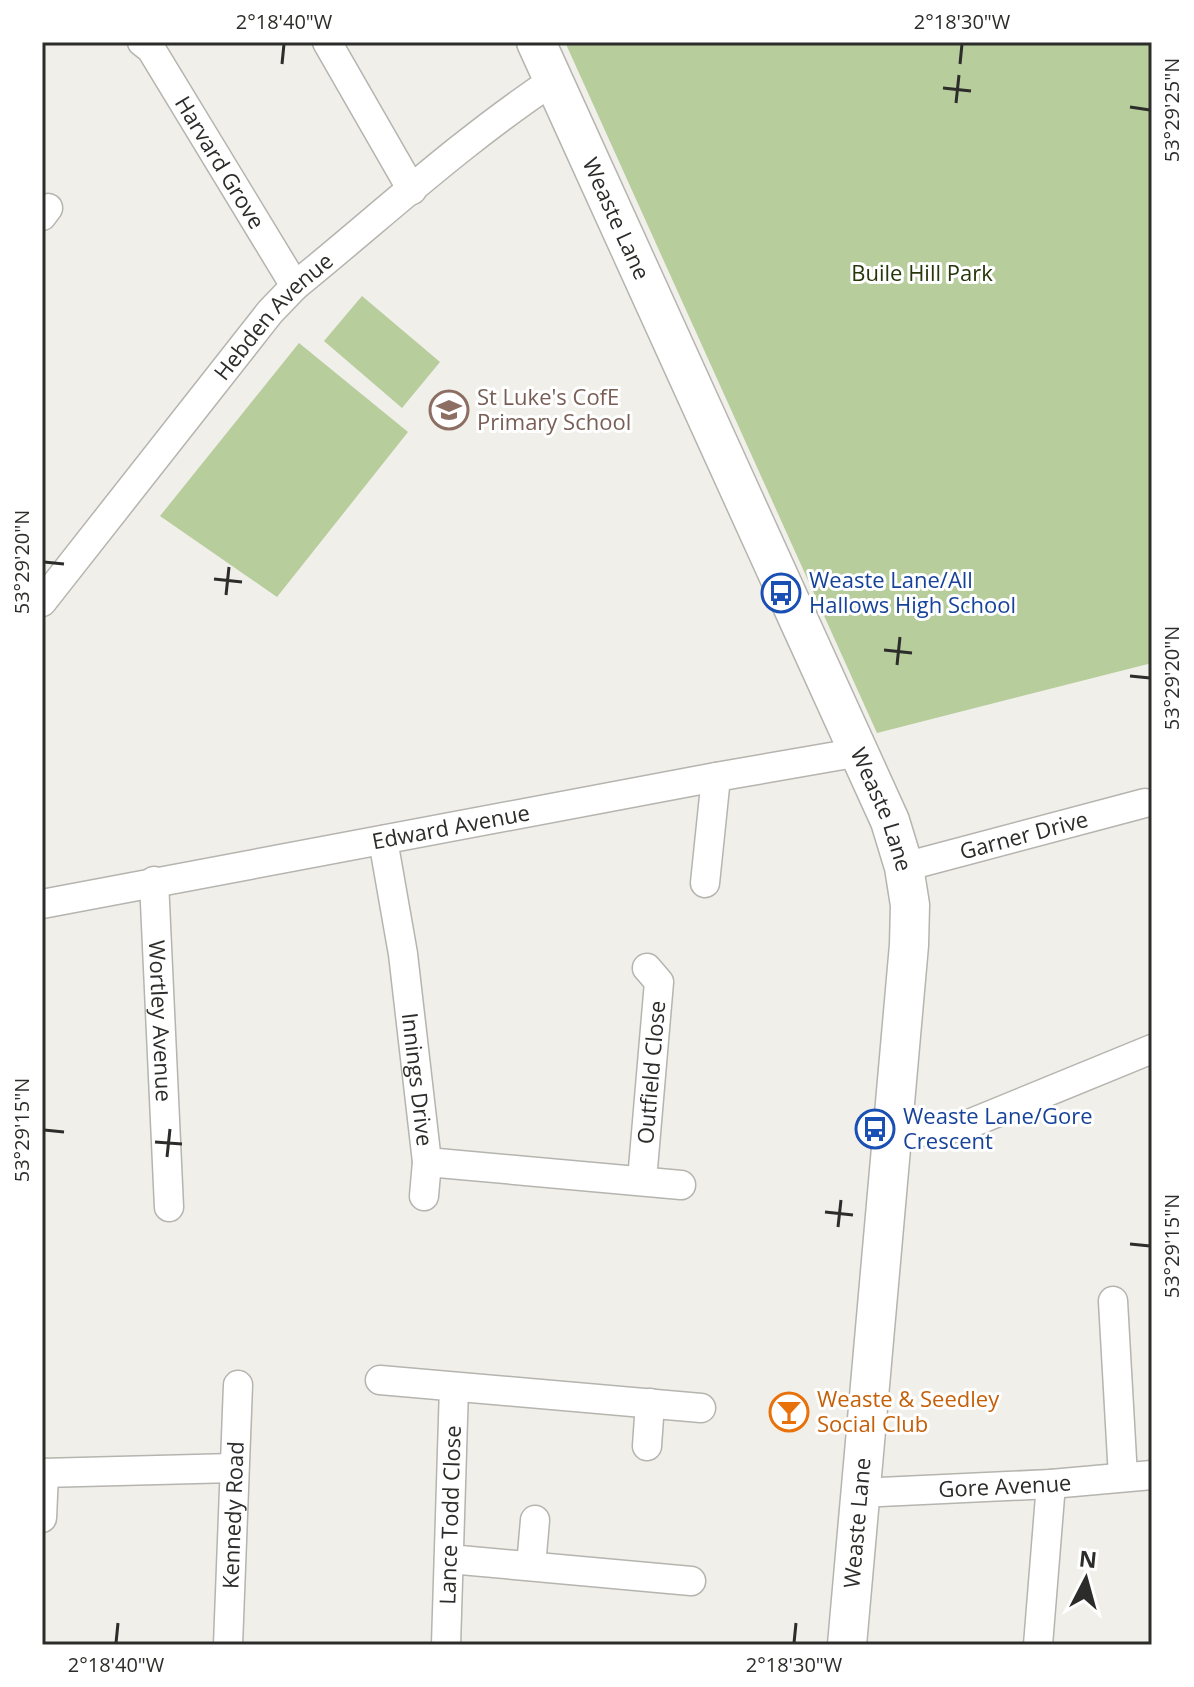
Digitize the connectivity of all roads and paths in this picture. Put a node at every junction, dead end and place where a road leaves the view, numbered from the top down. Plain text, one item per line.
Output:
1 (142, 42) edge
2 (327, 42) edge
3 (536, 42) edge
4 (554, 80) junction
5 (412, 190) junction
6 (295, 286) junction
7 (42, 602) edge
8 (860, 752) junction
9 (716, 777) junction
10 (1145, 803) dead end
11 (383, 840) junction
12 (904, 867) junction
13 (154, 881) junction
14 (705, 883) dead end
15 (42, 904) edge
16 (647, 968) dead end
17 (1152, 1049) edge
18 (893, 1129) junction
19 (427, 1162) junction
20 (642, 1180) junction
21 (681, 1185) dead end
22 (424, 1196) dead end
23 (169, 1207) dead end
24 (1113, 1301) dead end
25 (380, 1380) dead end
26 (238, 1385) dead end
27 (454, 1387) junction
28 (650, 1403) junction
29 (701, 1408) dead end
30 (647, 1446) dead end
31 (234, 1468) junction
32 (43, 1473) edge
33 (1152, 1475) edge
34 (1123, 1477) junction
35 (1051, 1484) junction
36 (859, 1493) junction
37 (42, 1518) edge
38 (535, 1520) dead end
39 (449, 1559) junction
40 (531, 1566) junction
41 (691, 1581) dead end
42 (228, 1645) edge
43 (446, 1645) edge
44 (847, 1645) edge
45 (1038, 1645) edge

1 - 6 street, Harvard Grove
2 - 5 street
3 - 4 main road, Weaste Lane
4 - 5 street, Hebden Avenue
4 - 8 main road, Weaste Lane
5 - 6 street, Hebden Avenue
6 - 7 street, Hebden Avenue
8 - 9 street, Edward Avenue
8 - 12 main road, Weaste Lane
9 - 11 street, Edward Avenue
9 - 14 street
10 - 12 street, Garner Drive
11 - 13 street, Edward Avenue
11 - 19 street, Innings Drive
12 - 18 main road, Weaste Lane
13 - 15 street, Edward Avenue
13 - 23 street, Wortley Avenue
16 - 20 street, Outfield Close
17 - 18 street
18 - 36 main road, Weaste Lane
19 - 20 street, Innings Drive
19 - 22 street
20 - 21 street, Innings Drive
24 - 34 street
25 - 27 street
26 - 31 street, Kennedy Road
27 - 28 street
27 - 39 street, Lance Todd Close
28 - 29 street
28 - 30 street
31 - 32 street
31 - 42 street, Kennedy Road
32 - 37 street
33 - 34 street, Gore Avenue
34 - 35 street, Gore Avenue
35 - 36 street, Gore Avenue
35 - 45 street
36 - 44 main road, Weaste Lane
38 - 40 street
39 - 40 street
39 - 43 street, Lance Todd Close
40 - 41 street

